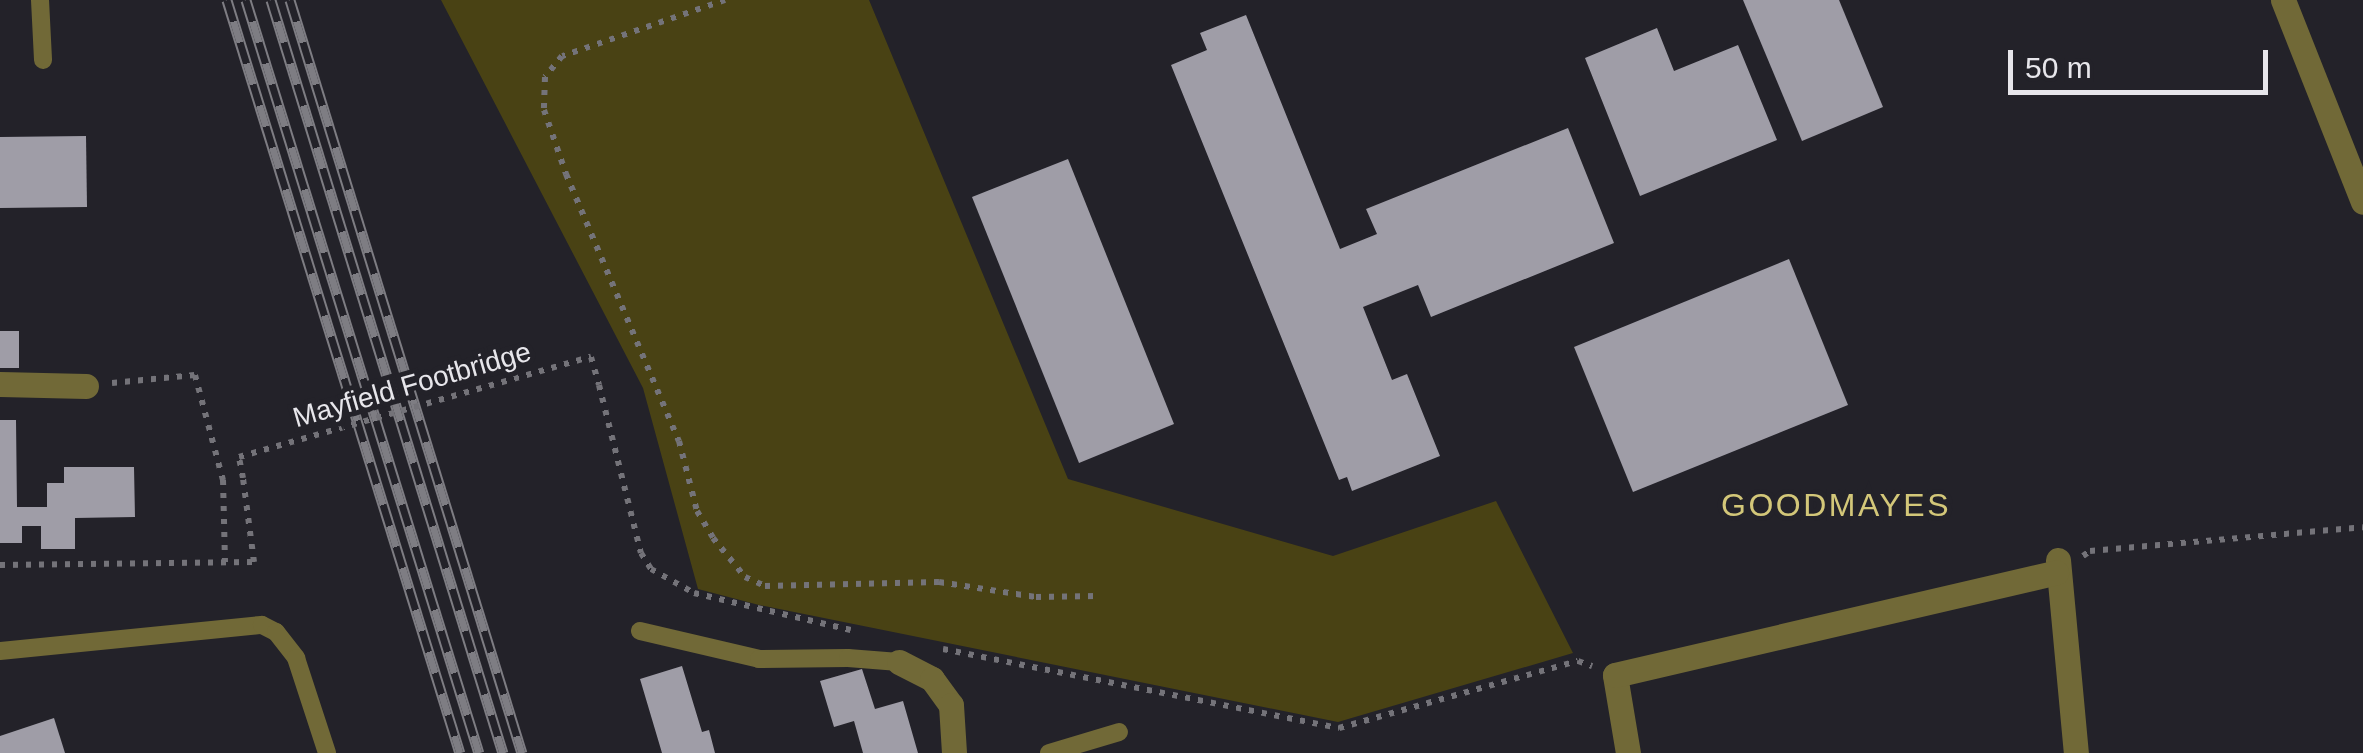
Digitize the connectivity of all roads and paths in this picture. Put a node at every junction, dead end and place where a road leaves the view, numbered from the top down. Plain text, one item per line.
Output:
1 (40, 0) edge
2 (726, 0) edge
3 (2283, 0) edge
4 (42, 60) dead end
5 (2363, 202) edge
6 (0, 384) edge
7 (86, 386) joint
8 (2363, 528) edge
9 (225, 562) junction
10 (0, 565) edge
11 (2057, 566) junction
12 (1097, 596) dead end
13 (855, 630) dead end
14 (640, 631) dead end
15 (932, 646) dead end
16 (0, 651) edge
17 (899, 662) joint
18 (1615, 675) junction
19 (1119, 732) dead end
20 (327, 753) edge
21 (954, 753) edge
22 (1049, 753) edge
23 (1628, 753) edge
24 (2076, 753) edge

1 - 4 lane
2 - 12 path
3 - 5 street
6 - 7 street
7 - 9 path
8 - 11 path
9 - 10 path
9 - 13 path, Mayfield Footbridge, bridge
11 - 18 street
11 - 24 street
14 - 17 lane
15 - 18 path
16 - 20 lane
17 - 21 street
18 - 23 street
19 - 22 lane

